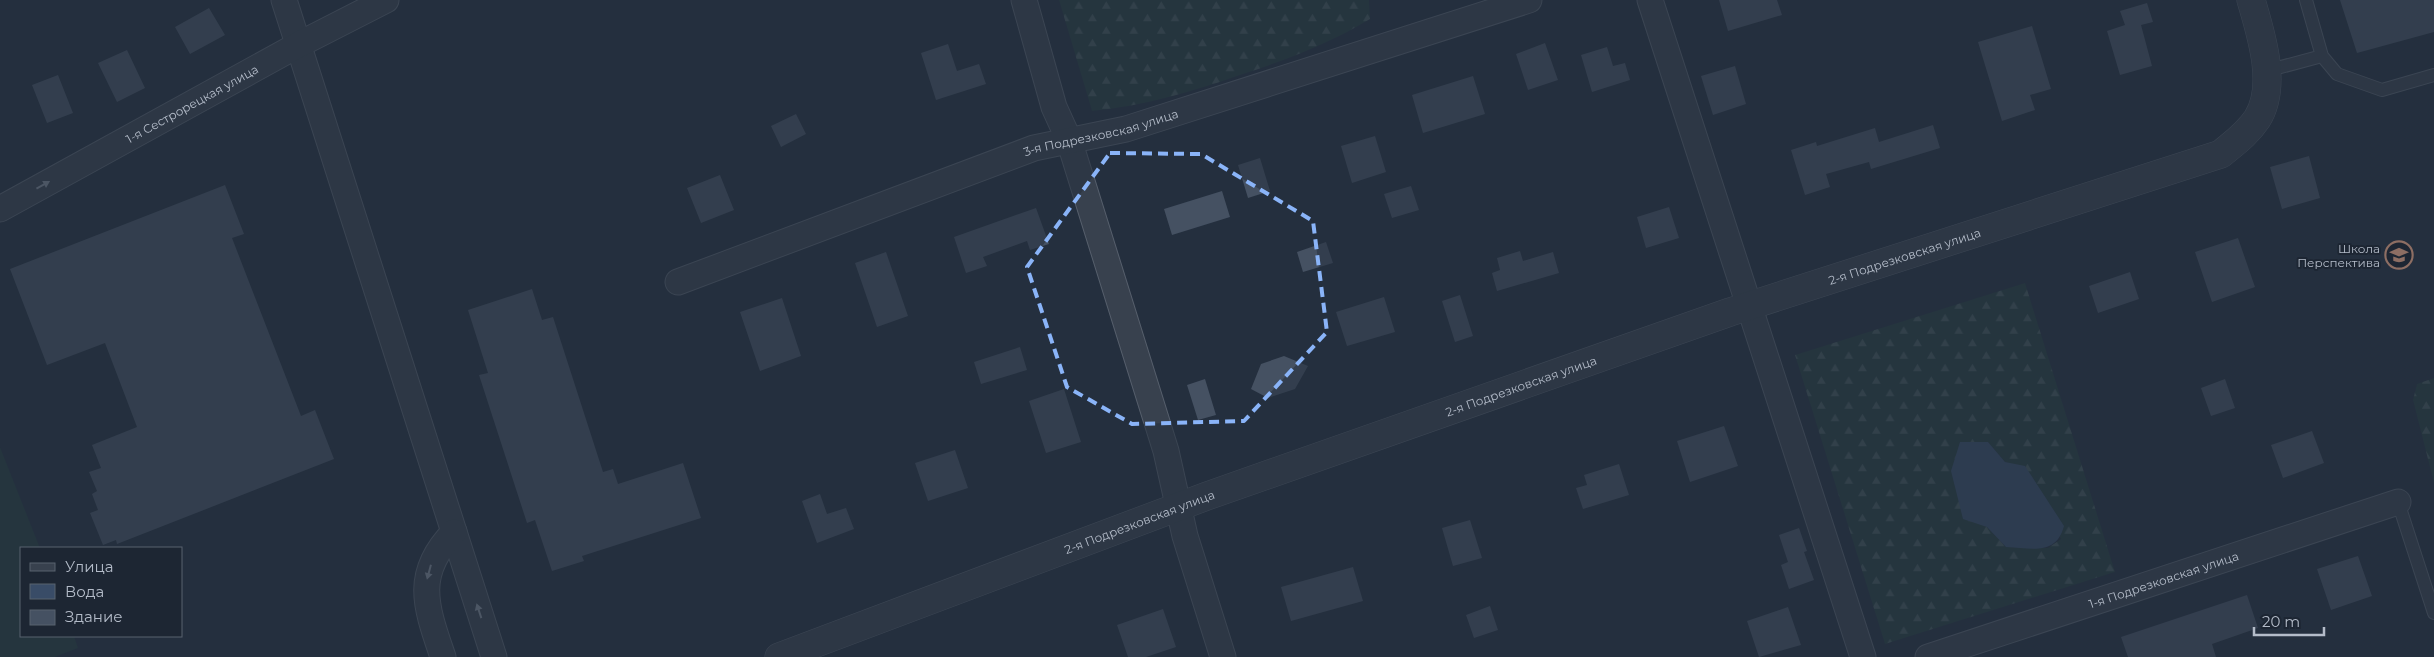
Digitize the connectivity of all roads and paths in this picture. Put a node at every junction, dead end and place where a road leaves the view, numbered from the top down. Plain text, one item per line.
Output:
1 (284, 0) edge
2 (386, 0) edge
3 (1024, 0) edge
4 (1529, 0) edge
5 (1650, 0) edge
6 (2251, 0) edge
7 (2306, 0) edge
8 (298, 45) junction
9 (2322, 56) junction
10 (2266, 71) junction
11 (2434, 75) edge
12 (1069, 140) junction
13 (0, 209) edge
14 (678, 282) dead end
15 (1749, 305) junction
16 (2398, 502) joint
17 (1180, 507) junction
18 (454, 532) junction
19 (2434, 612) edge
20 (443, 657) edge
21 (494, 657) edge
22 (779, 657) edge
23 (1222, 657) edge
24 (1863, 657) edge
25 (1928, 657) edge

1 - 8 street
2 - 8 street, 1-я Сестрорецкая улица
3 - 12 street
4 - 12 street, 3-я Подрезковская улица
5 - 15 street
6 - 10 street
7 - 9 lane
13 -> 8 street, 1-я Сестрорецкая улица
8 - 18 street
9 - 10 lane
9 - 11 lane
10 - 15 street, 2-я Подрезковская улица
12 - 14 street, 3-я Подрезковская улица
12 - 17 street
15 - 17 street, 2-я Подрезковская улица
15 - 24 street
16 - 19 lane
16 - 25 street, 1-я Подрезковская улица
17 - 22 street, 2-я Подрезковская улица
17 - 23 street
18 -> 20 street
21 -> 18 street

